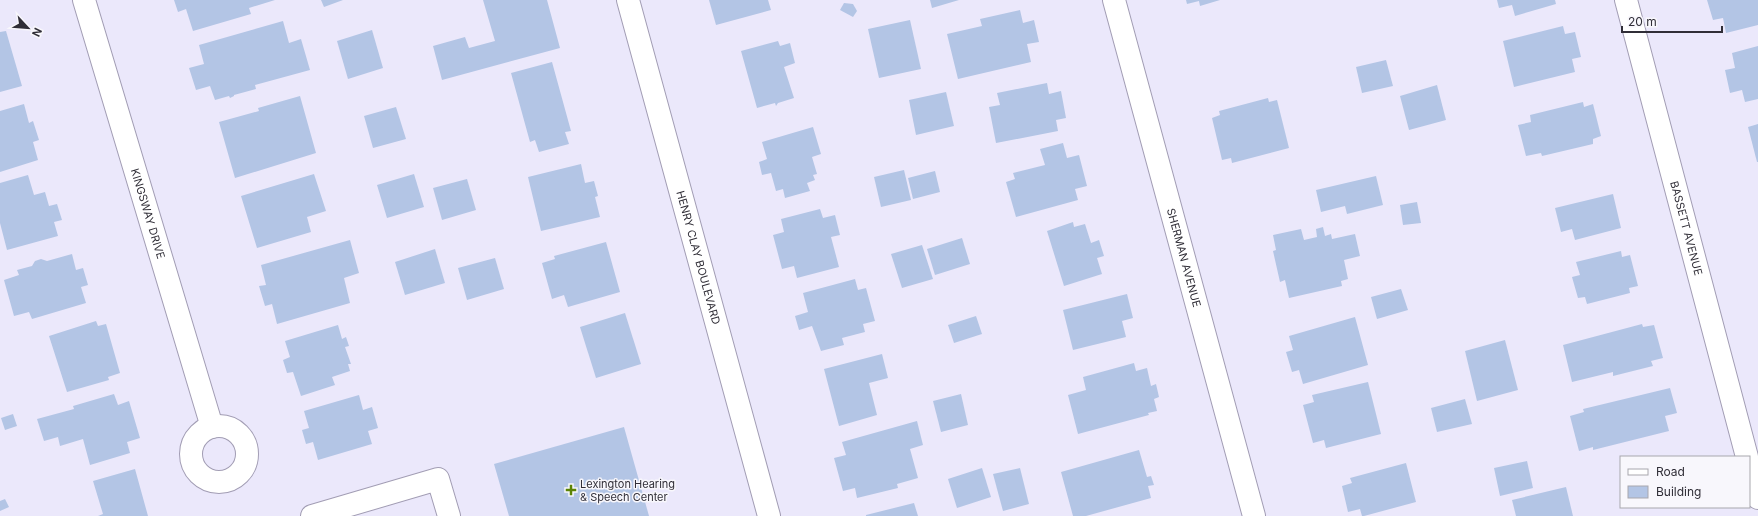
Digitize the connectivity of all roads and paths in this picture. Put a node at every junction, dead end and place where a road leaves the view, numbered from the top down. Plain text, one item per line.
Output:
1 (84, 0) edge
2 (628, 0) edge
3 (1114, 0) edge
4 (1626, 0) edge
5 (212, 427) dead end
6 (1747, 456) edge
7 (1750, 468) edge
8 (1758, 498) edge
9 (312, 516) edge
10 (449, 516) edge
11 (769, 516) edge
12 (1254, 516) edge

1 - 5 street, KINGSWAY DRIVE
2 - 11 street, HENRY CLAY BOULEVARD
3 - 12 street, SHERMAN AVENUE
4 - 6 street, BASSETT AVENUE
7 - 8 street
9 - 10 street

